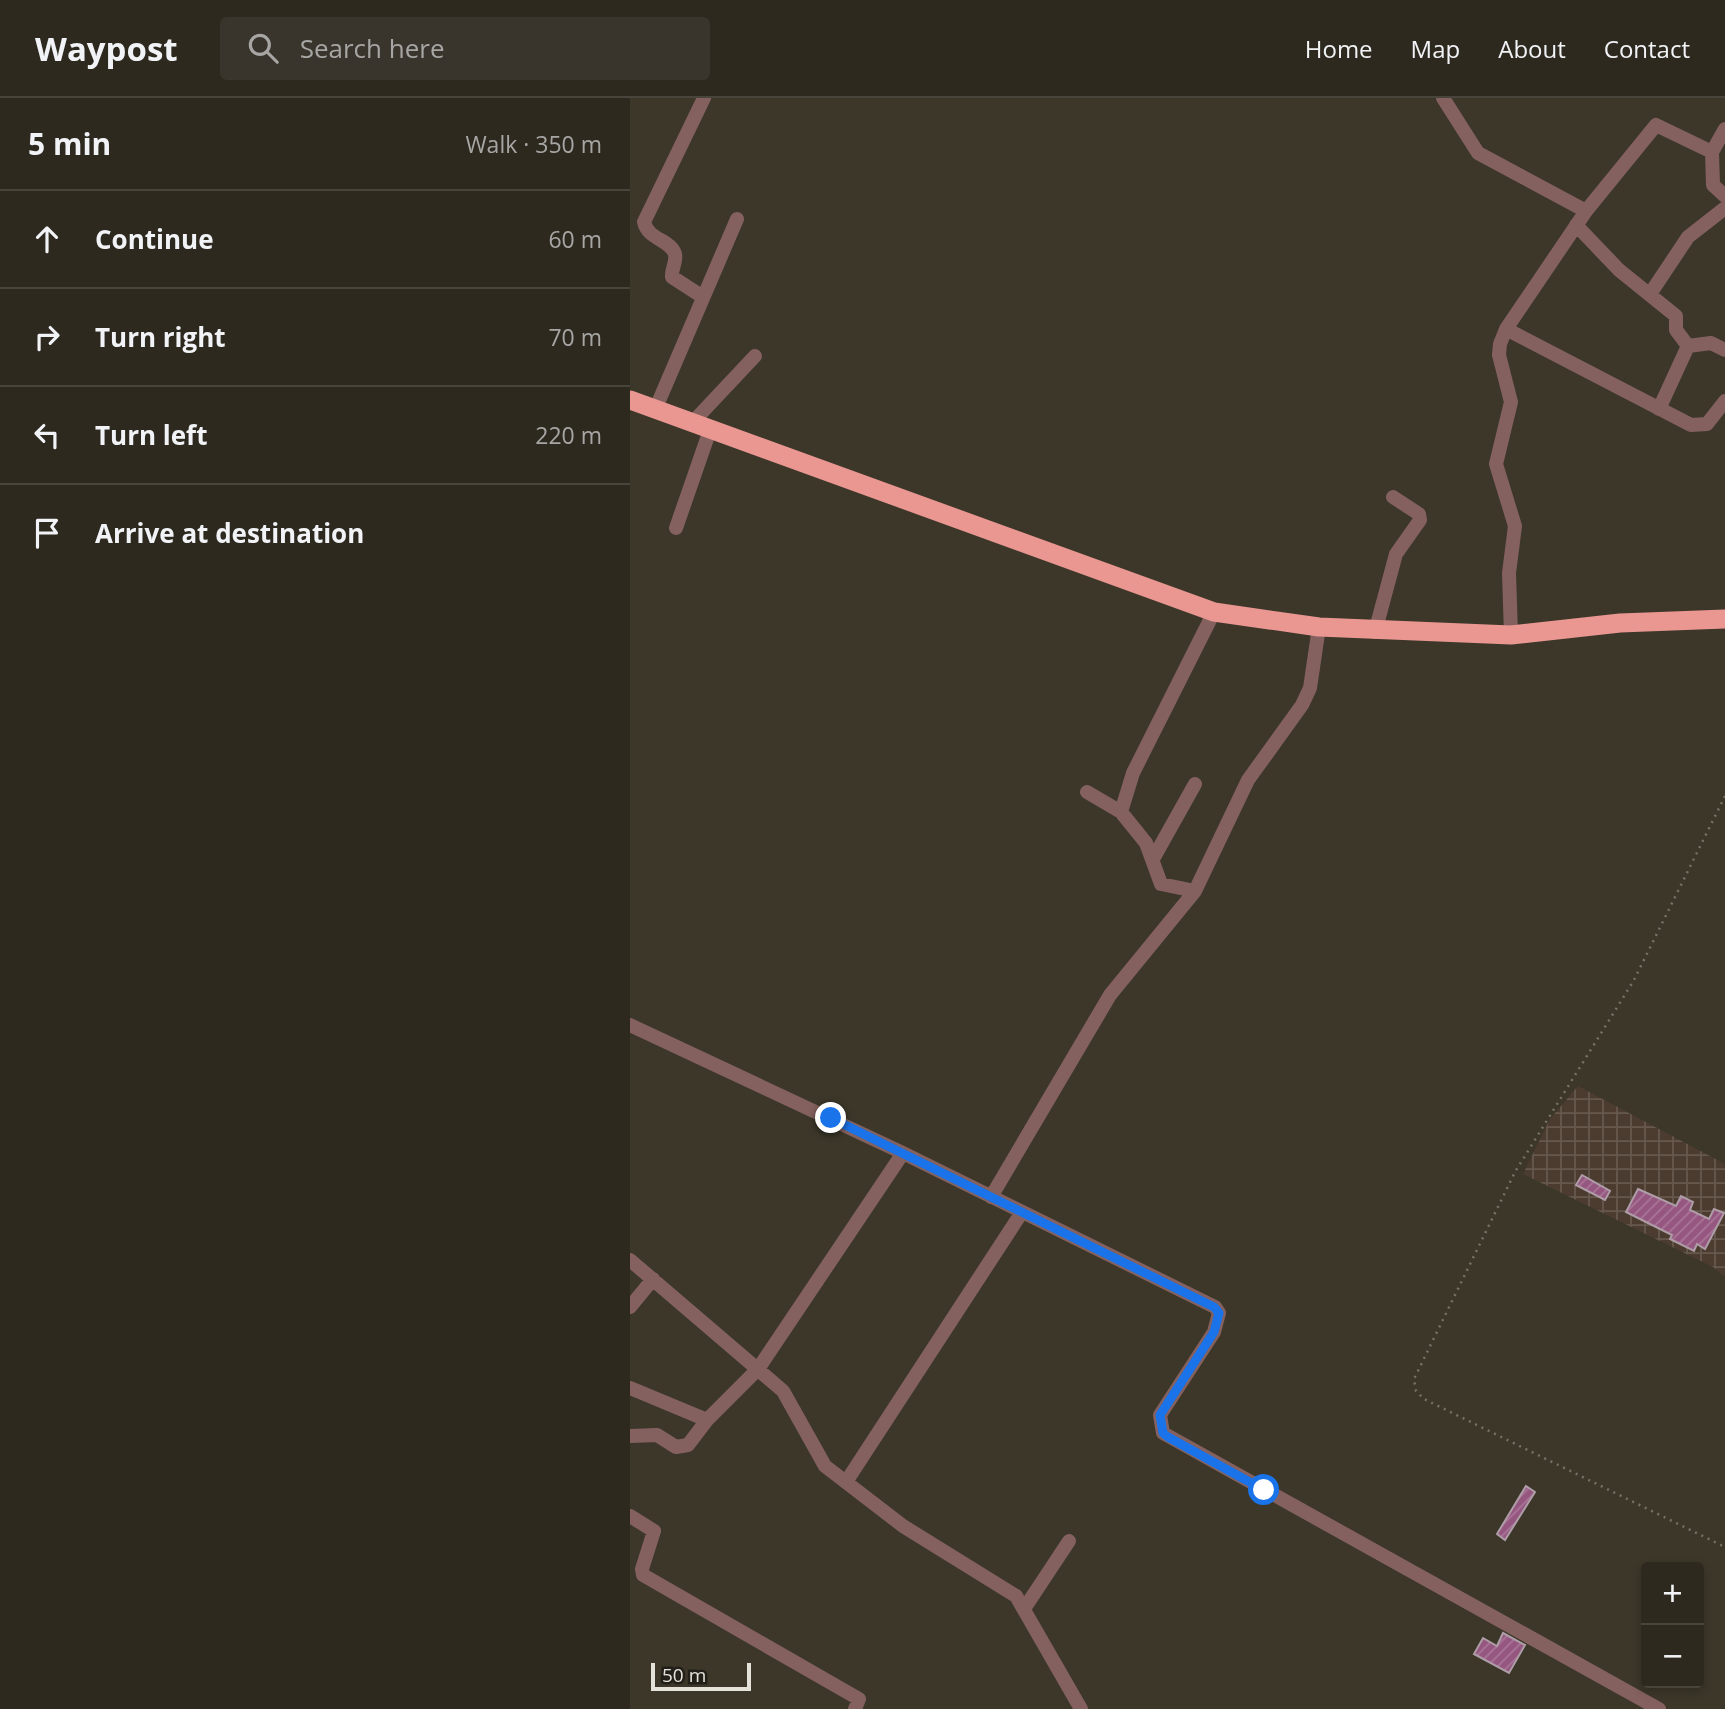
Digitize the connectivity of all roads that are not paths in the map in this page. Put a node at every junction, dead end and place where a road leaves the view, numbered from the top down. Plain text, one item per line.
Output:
1 (704, 98) edge
2 (1443, 98) edge
3 (1725, 130) edge
4 (1712, 152) junction
5 (1725, 196) edge
6 (1725, 208) edge
7 (1586, 211) junction
8 (737, 219) dead end
9 (1576, 225) junction
10 (1650, 294) junction
11 (703, 297) junction
12 (1506, 329) junction
13 (1688, 346) junction
14 (1725, 350) edge
15 (755, 356) dead end
16 (630, 400) edge
17 (1725, 401) edge
18 (1659, 409) junction
19 (655, 410) junction
20 (692, 423) junction
21 (710, 430) junction
22 (1393, 497) dead end
23 (676, 528) dead end
24 (1213, 612) junction
25 (1725, 619) edge
26 (1319, 627) junction
27 (1375, 632) junction
28 (1511, 635) junction
29 (1195, 784) dead end
30 (1087, 792) dead end
31 (1121, 812) junction
32 (1153, 859) junction
33 (1195, 891) junction
34 (630, 1025) edge
35 (903, 1153) junction
36 (991, 1197) junction
37 (1021, 1212) junction
38 (630, 1259) edge
39 (653, 1279) junction
40 (630, 1307) edge
41 (758, 1369) junction
42 (630, 1388) edge
43 (706, 1420) junction
44 (630, 1436) edge
45 (846, 1482) junction
46 (630, 1516) edge
47 (1069, 1541) dead end
48 (1024, 1609) junction
49 (855, 1709) edge
50 (1081, 1709) edge
51 (1659, 1709) edge

1 - 11 street
2 - 7 street
3 - 4 street
4 - 5 street
4 - 7 street
6 - 10 street
7 - 9 street
8 - 11 street
9 - 10 street
9 - 12 street
10 - 13 street
11 - 19 street
12 - 18 street
12 - 28 street
13 - 14 street
13 - 18 street
15 - 20 street
16 - 19 highway
17 - 18 street
19 - 20 highway
20 - 21 highway
21 - 23 street
21 - 24 highway
22 - 27 street
24 - 26 highway
24 - 31 street
25 - 28 highway
26 - 27 highway
26 - 33 street
27 - 28 highway
29 - 32 street
30 - 31 street
31 - 32 street
32 - 33 street
33 - 36 street
34 - 35 street
35 - 36 street
35 - 41 street
36 - 37 street
37 - 45 street
37 - 51 street
38 - 39 street
39 - 40 street
39 - 41 street
41 - 43 street
41 - 45 street
42 - 43 street
43 - 44 street
45 - 48 street
46 - 49 street
47 - 48 street
48 - 50 street

